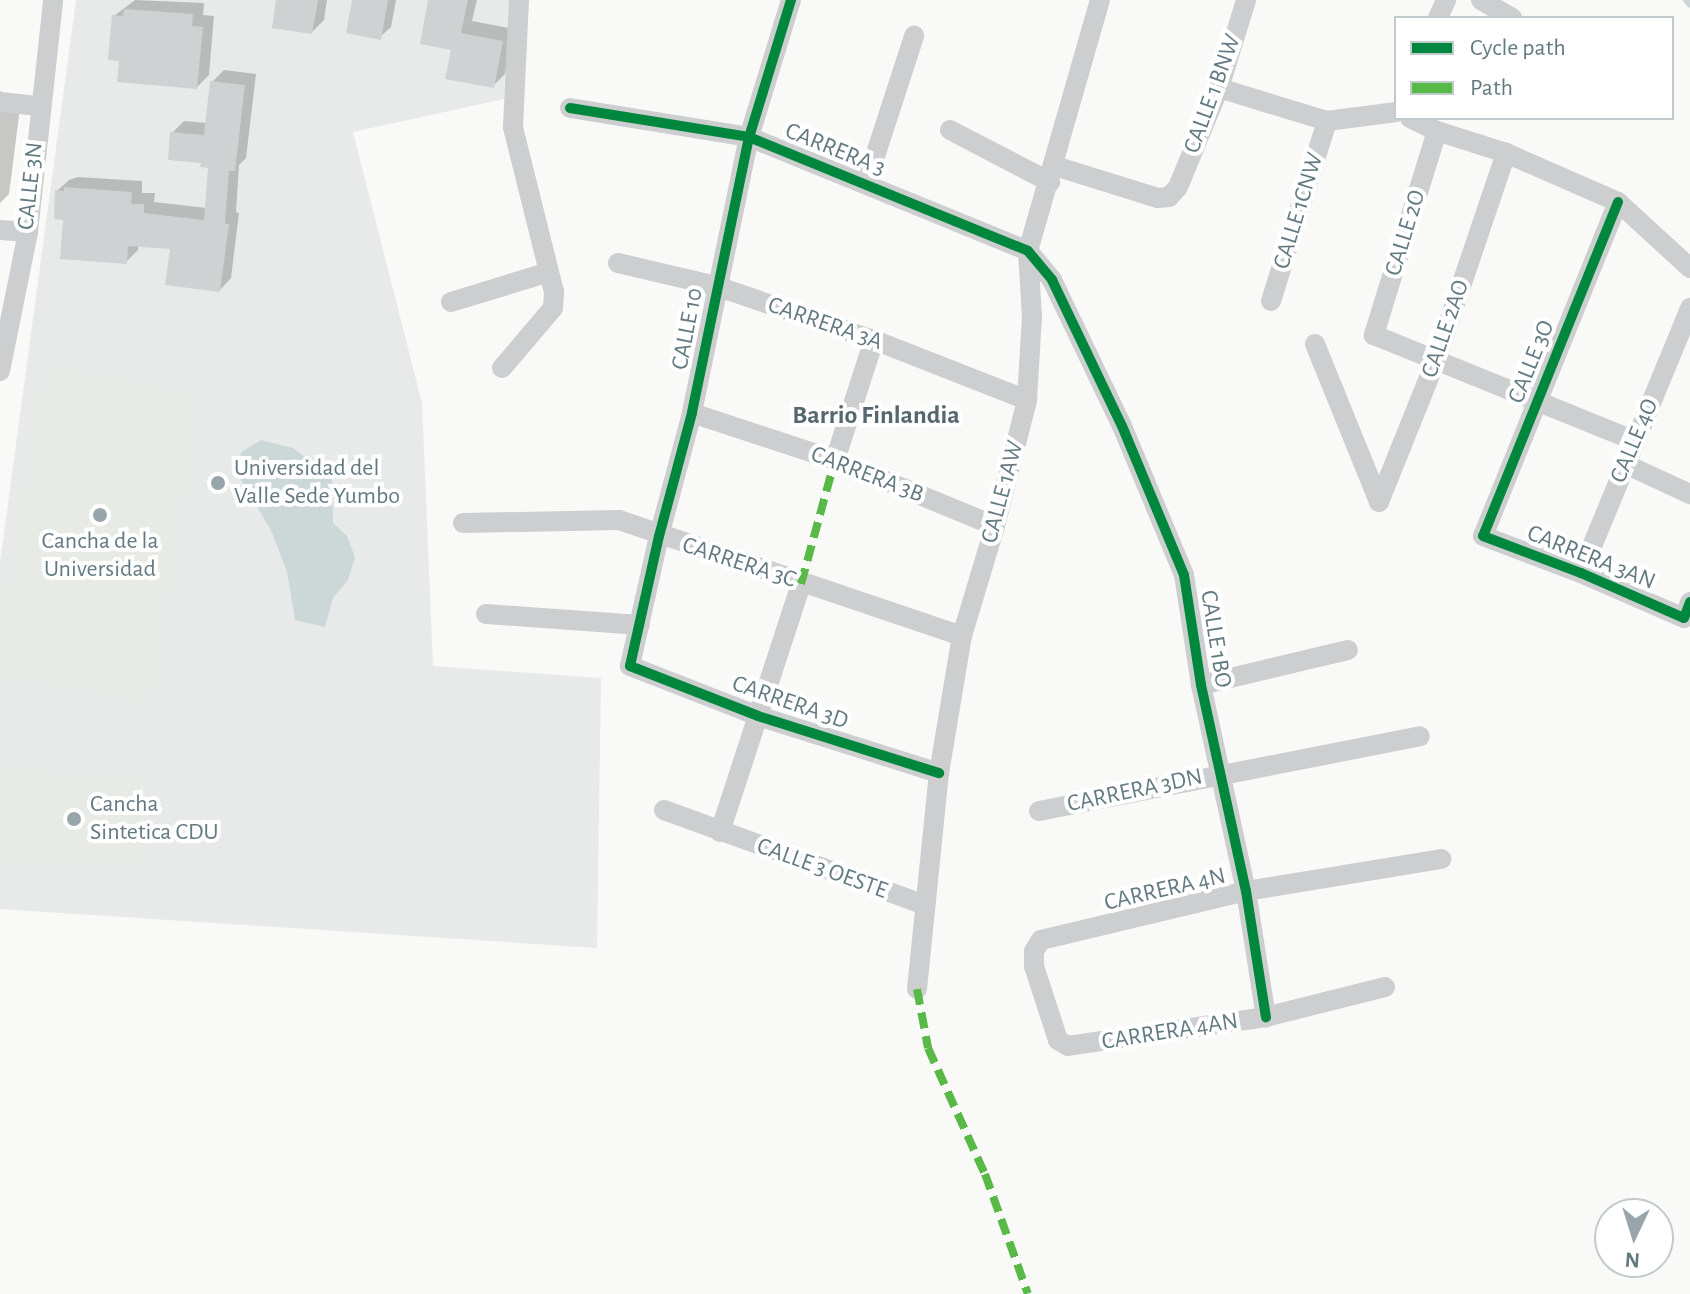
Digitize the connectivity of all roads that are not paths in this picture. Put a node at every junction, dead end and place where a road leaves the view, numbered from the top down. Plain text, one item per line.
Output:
1 (53, 0) edge
2 (519, 0) edge
3 (791, 0) edge
4 (1100, 0) edge
5 (1246, 0) edge
6 (1481, 0) edge
7 (1509, 16) edge
8 (914, 36) dead end
9 (1219, 88) junction
10 (0, 102) edge
11 (39, 106) junction
12 (570, 108) dead end
13 (1394, 112) edge
14 (1414, 120) edge
15 (1327, 121) junction
16 (950, 130) dead end
17 (1437, 131) junction
18 (749, 137) junction
19 (1506, 153) junction
20 (1052, 174) junction
21 (866, 184) junction
22 (1618, 202) junction
23 (0, 230) edge
24 (28, 232) junction
25 (1028, 251) junction
26 (618, 263) dead end
27 (1690, 268) edge
28 (549, 272) junction
29 (716, 286) junction
30 (1271, 301) dead end
31 (451, 302) dead end
32 (1690, 308) edge
33 (874, 340) junction
34 (1315, 344) dead end
35 (1436, 360) junction
36 (502, 368) dead end
37 (0, 371) edge
38 (1027, 400) junction
39 (1538, 402) junction
40 (692, 413) junction
41 (1635, 441) junction
42 (835, 460) junction
43 (1625, 464) junction
44 (1690, 494) edge
45 (463, 523) dead end
46 (995, 526) junction
47 (659, 536) junction
48 (1483, 536) joint
49 (1581, 573) junction
50 (801, 584) junction
51 (1687, 610) edge
52 (486, 614) dead end
53 (640, 625) junction
54 (962, 636) junction
55 (1348, 650) dead end
56 (630, 666) joint
57 (1201, 685) junction
58 (758, 716) junction
59 (1420, 736) dead end
60 (939, 773) junction
61 (1220, 773) junction
62 (664, 810) dead end
63 (1039, 811) dead end
64 (720, 832) junction
65 (1441, 859) dead end
66 (1246, 891) junction
67 (925, 905) junction
68 (1041, 940) joint
69 (1385, 987) dead end
70 (917, 989) dead end
71 (1266, 1017) junction

1 - 11 street, CALLE 3N
2 - 28 street
3 - 18 street, CALLE 10
4 - 20 street, CALLE 1AW
5 - 9 street, CALLE 1 BNW
6 - 7 street
8 - 21 street
9 - 15 street
9 - 20 street, CALLE 1 BNW
10 - 11 street
11 - 24 street, CALLE 3N
12 - 18 street, CARRERA 3
13 - 15 street
14 - 17 street
15 - 30 street, CALLE 1CNW
16 - 20 street
17 - 19 street
17 - 35 street, CALLE 2O
18 - 21 street, CARRERA 3
18 - 29 street, CALLE 10
19 - 22 street
19 - 35 street, CALLE 2AO
20 - 25 street, CALLE 1AW
21 - 25 street, CARRERA 3
22 - 27 street
22 - 39 street, CALLE 3O
23 - 24 street
24 - 37 street, CALLE 3N
25 - 38 street, CALLE 1AW
25 - 57 street, CALLE 1BO
26 - 29 street, CARRERA 3A
28 - 31 street
28 - 36 street
29 - 33 street, CARRERA 3A
29 - 40 street, CALLE 10
32 - 41 street, CALLE 4O
33 - 38 street, CARRERA 3A
33 - 42 street
34 - 35 street, CALLE 2AO
35 - 39 street
38 - 46 street, CALLE 1AW
39 - 41 street
39 - 48 street, CALLE 3O
40 - 42 street, CARRERA 3B
40 - 47 street, CALLE 10
41 - 43 street, CALLE 4O
42 - 46 street, CARRERA 3B
43 - 44 street
43 - 49 street, CALLE 4O
45 - 47 street, CARRERA 3C
46 - 54 street, CALLE 1AW
47 - 50 street, CARRERA 3C
47 - 53 street, CALLE 10
48 - 49 street, CARRERA 3AN
49 - 51 street, CARRERA 3AN
50 - 54 street, CARRERA 3C
50 - 58 street
52 - 53 street
53 - 56 street, CALLE 10
54 - 60 street, CALLE 1AW
55 - 57 street
56 - 58 street, CARRERA 3D
57 - 61 street, CALLE 1BO
58 - 60 street, CARRERA 3D
58 - 64 street
59 - 61 street, CARRERA 3DN
60 - 67 street, CALLE 1AW
61 - 63 street, CARRERA 3DN
61 - 66 street, CALLE 1BO
62 - 64 street
64 - 67 street, CALLE 3 OESTE
65 - 66 street, CARRERA 4N
66 - 68 street, CARRERA 4N
66 - 71 street, CALLE 1BO
67 - 70 street, CALLE 1AW
68 - 71 street, CARRERA 4AN
69 - 71 street, CARRERA 4AN

